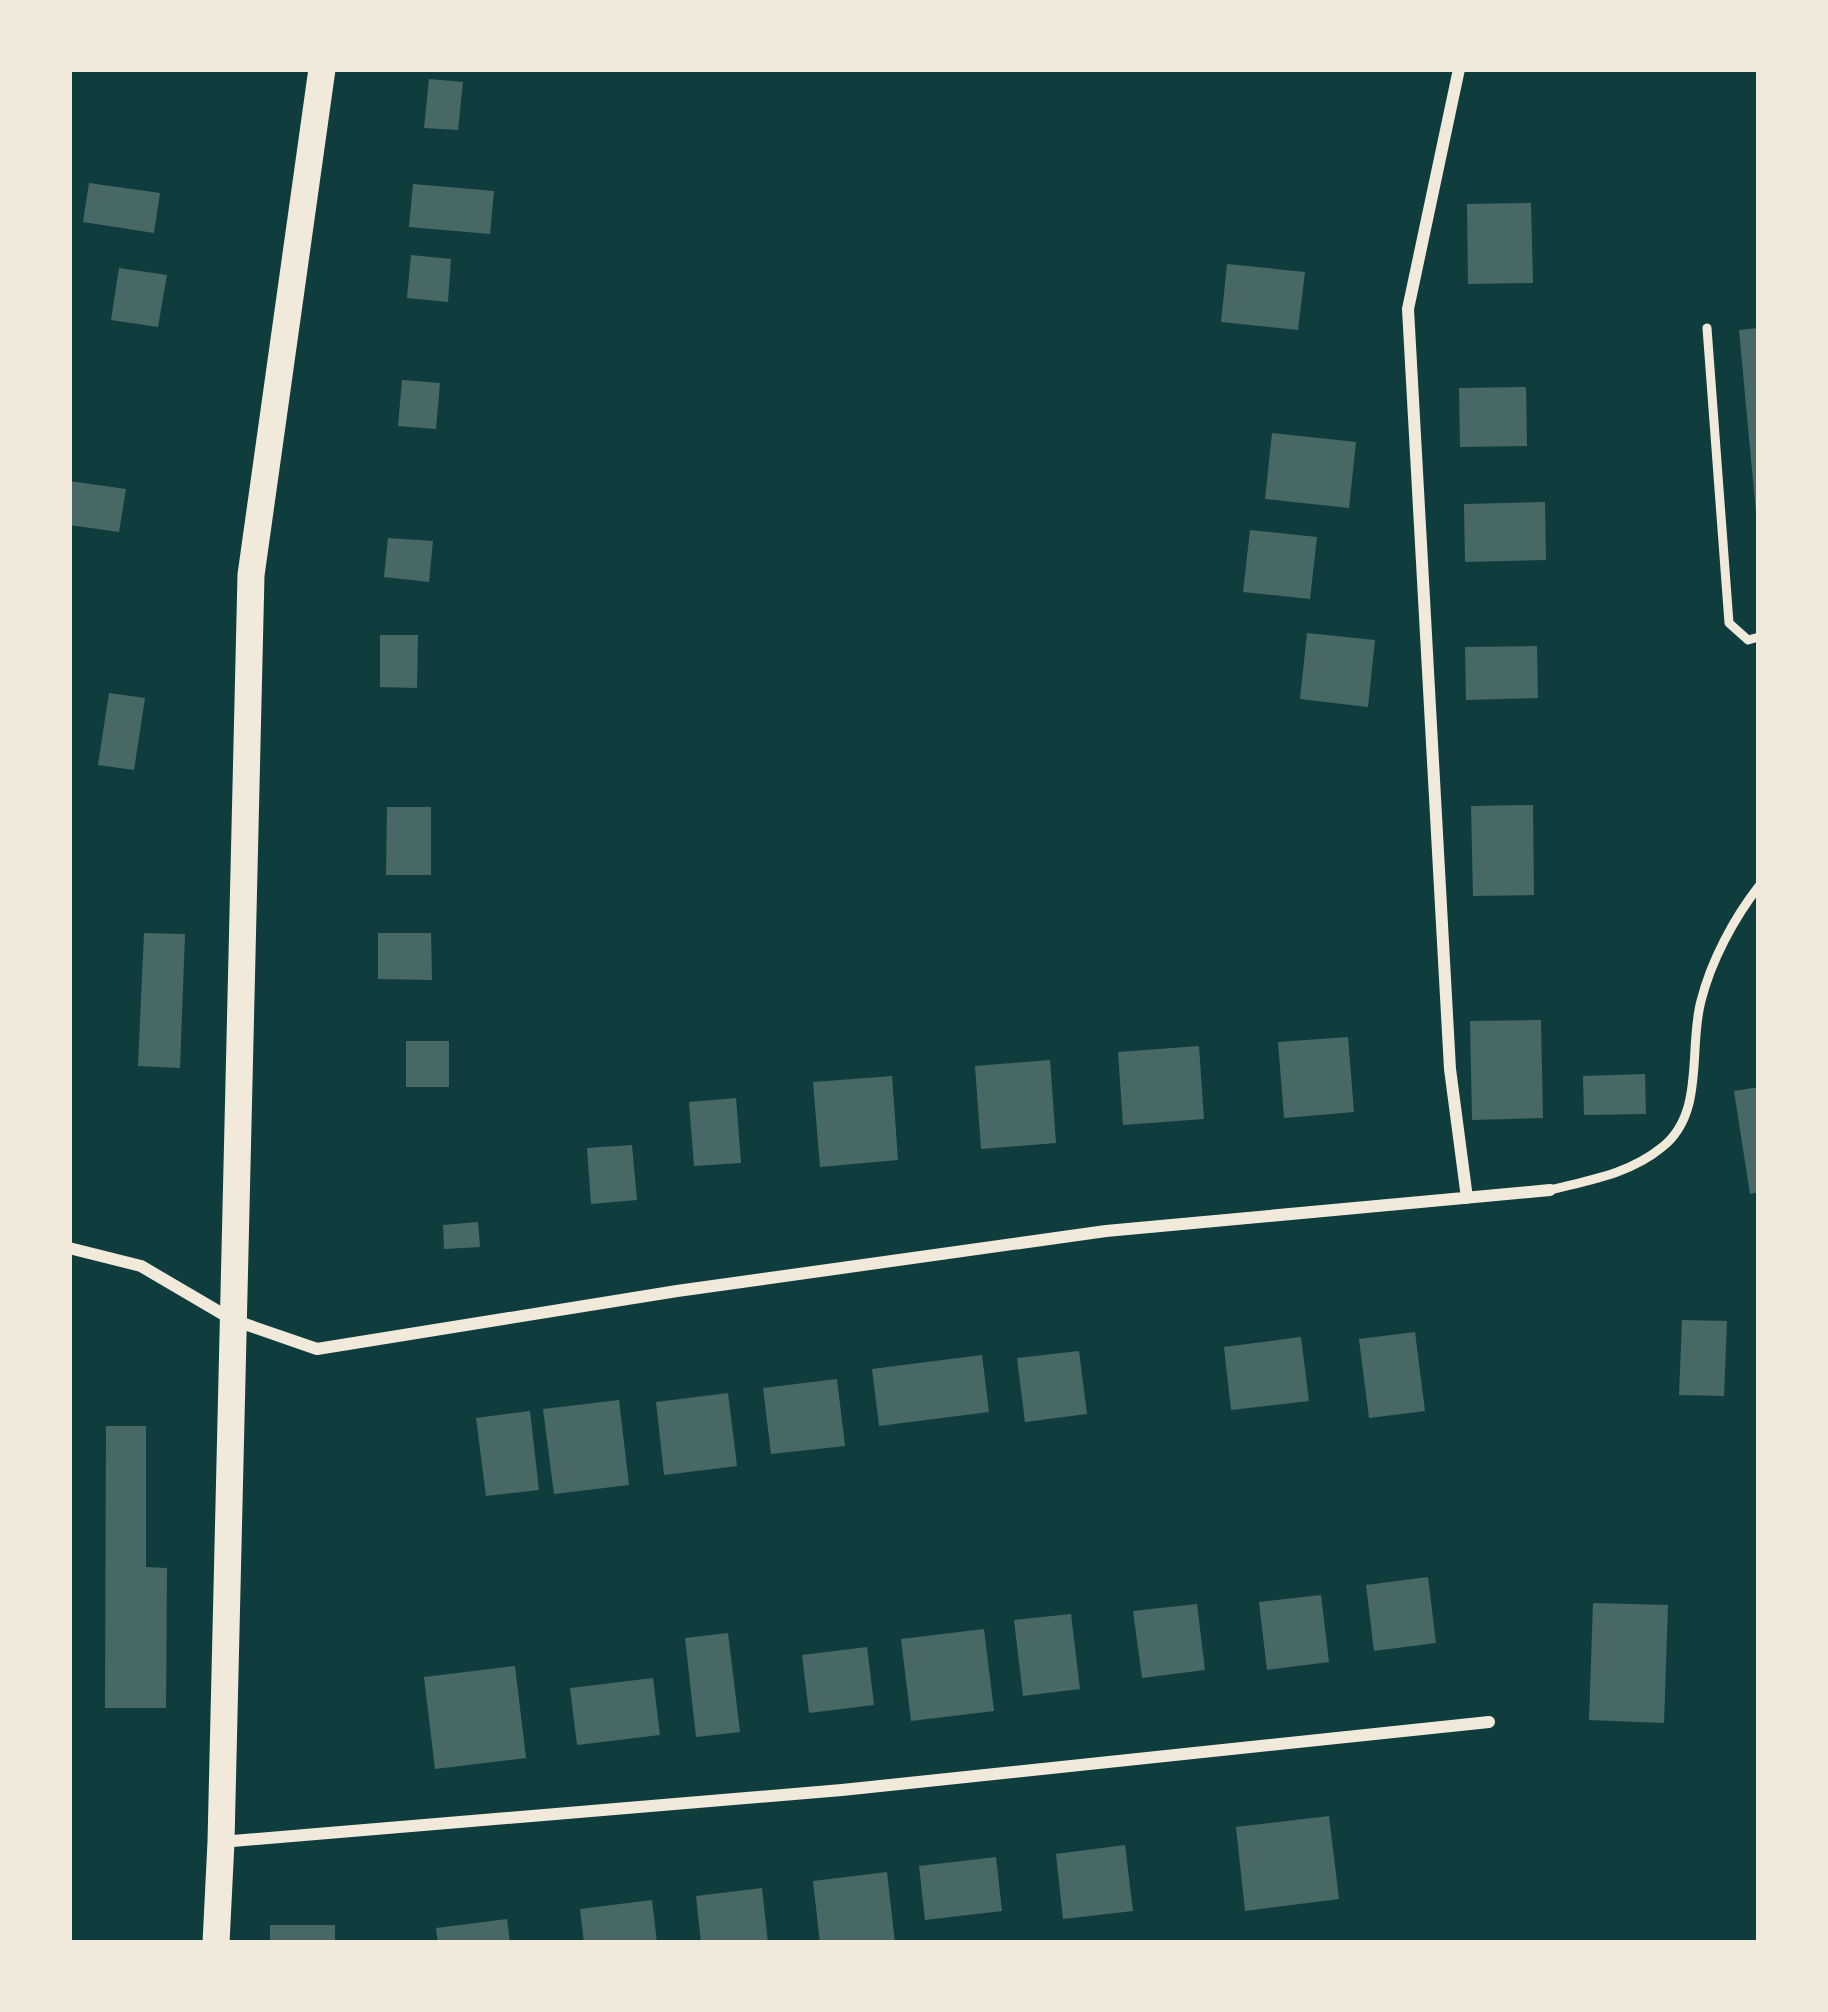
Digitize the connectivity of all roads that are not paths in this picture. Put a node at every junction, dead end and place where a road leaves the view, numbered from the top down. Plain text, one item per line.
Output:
1 (322, 69) edge
2 (1460, 69) edge
3 (1707, 328) dead end
4 (1759, 638) edge
5 (1757, 892) edge
6 (1550, 1190) joint
7 (1467, 1198) junction
8 (69, 1248) edge
9 (233, 1320) junction
10 (1489, 1722) dead end
11 (221, 1842) junction
12 (216, 1943) edge

1 - 9 main road
2 - 7 street
3 - 4 lane
5 - 6 lane
6 - 7 street
7 - 9 street
8 - 9 street
9 - 11 main road
10 - 11 street
11 - 12 main road

